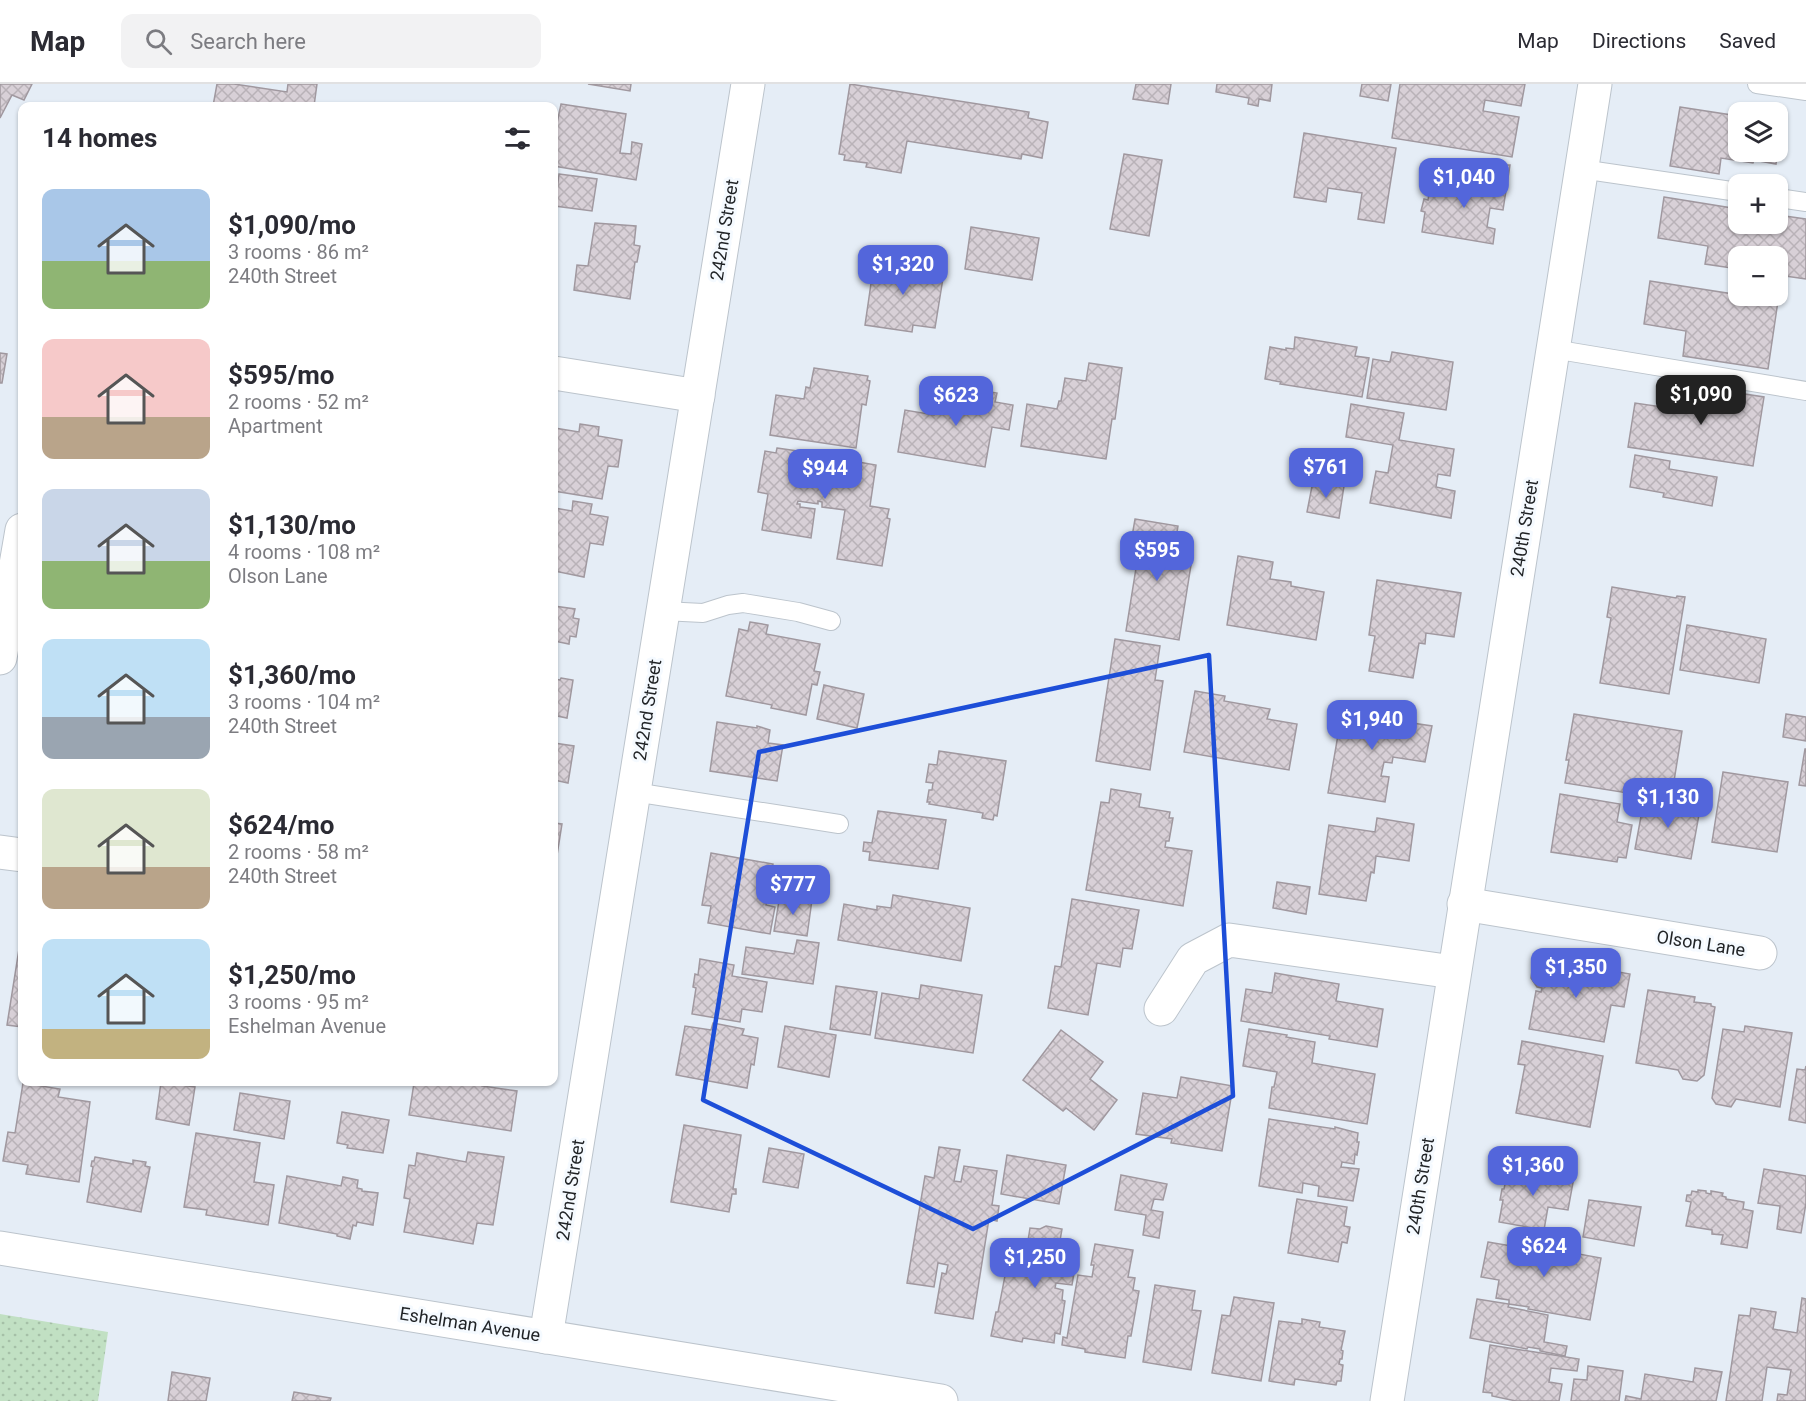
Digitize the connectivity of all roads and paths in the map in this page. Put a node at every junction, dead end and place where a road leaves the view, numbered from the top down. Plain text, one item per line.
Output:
1 (748, 84) edge
2 (1595, 84) edge
3 (1757, 84) edge
4 (1806, 91) edge
5 (1581, 169) junction
6 (1728, 191) edge
7 (1788, 199) edge
8 (1806, 202) edge
9 (1553, 349) junction
10 (558, 374) edge
11 (1806, 391) edge
12 (698, 396) junction
13 (18, 554) edge
14 (663, 611) junction
15 (831, 621) dead end
16 (0, 658) edge
17 (634, 792) junction
18 (839, 824) dead end
19 (0, 852) edge
20 (18, 854) edge
21 (1464, 904) junction
22 (1760, 952) dead end
23 (1453, 972) junction
24 (1161, 1009) dead end
25 (0, 1248) edge
26 (546, 1337) junction
27 (940, 1401) edge
28 (1387, 1401) edge

1 - 12 street, 242nd Street
2 - 5 street, 240th Street
3 - 4 lane
5 - 6 lane
5 - 9 street, 240th Street
7 - 8 lane
9 - 11 lane
9 - 21 street, 240th Street
10 - 12 street
12 - 14 street, 242nd Street
13 - 16 street
14 - 15 lane
14 - 17 street, 242nd Street
17 - 18 lane
17 - 26 street, 242nd Street
19 - 20 street
21 - 22 street, Olson Lane
21 - 23 street, 240th Street
23 - 24 street
23 - 28 street, 240th Street
25 - 26 street, Eshelman Avenue
26 - 27 street, Eshelman Avenue

